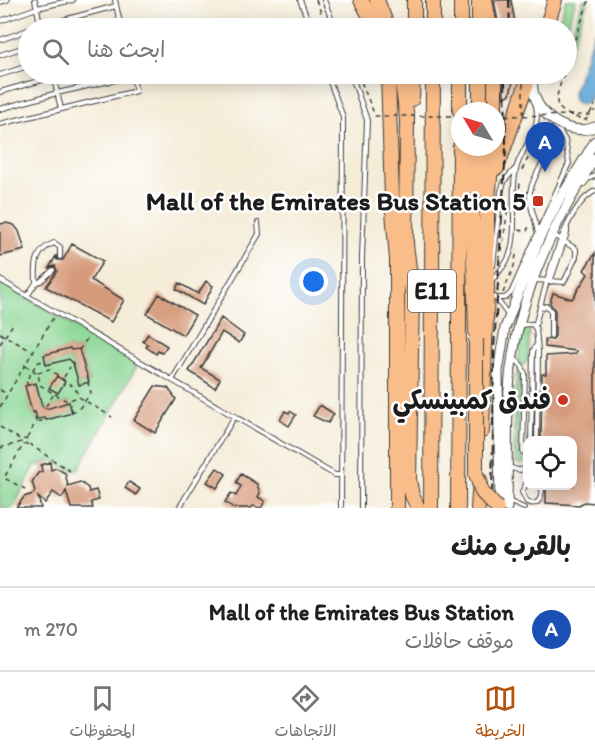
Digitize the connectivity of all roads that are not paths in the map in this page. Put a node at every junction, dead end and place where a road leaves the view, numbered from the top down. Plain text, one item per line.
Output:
1 (7, 0) edge
2 (35, 0) edge
3 (73, 0) edge
4 (115, 0) edge
5 (300, 0) edge
6 (324, 0) edge
7 (361, 0) edge
8 (377, 0) edge
9 (433, 0) edge
10 (461, 0) edge
11 (479, 0) edge
12 (485, 0) edge
13 (555, 0) edge
14 (0, 2) edge
15 (414, 2) edge
16 (116, 6) junction
17 (37, 8) junction
18 (39, 18) edge
19 (73, 18) edge
20 (119, 18) edge
21 (307, 18) edge
22 (331, 18) edge
23 (371, 18) edge
24 (384, 18) edge
25 (414, 18) edge
26 (433, 18) edge
27 (461, 18) edge
28 (479, 18) edge
29 (488, 18) edge
30 (549, 18) edge
31 (0, 21) edge
32 (18, 34) edge
33 (0, 40) edge
34 (18, 49) edge
35 (0, 55) edge
36 (18, 69) edge
37 (0, 75) edge
38 (25, 84) edge
39 (55, 84) edge
40 (94, 84) edge
41 (134, 84) edge
42 (331, 84) edge
43 (355, 84) edge
44 (388, 84) edge
45 (399, 84) edge
46 (412, 84) edge
47 (433, 84) edge
48 (460, 84) edge
49 (480, 84) edge
50 (495, 84) edge
51 (526, 84) edge
52 (533, 84) edge
53 (0, 92) edge
54 (57, 93) junction
55 (534, 98) junction
56 (460, 102) edge
57 (480, 102) edge
58 (495, 102) edge
59 (0, 109) edge
60 (61, 109) junction
61 (0, 124) edge
62 (595, 127) edge
63 (554, 129) junction
64 (535, 131) junction
65 (595, 141) edge
66 (460, 156) edge
67 (467, 156) edge
68 (481, 156) edge
69 (492, 156) edge
70 (592, 167) edge
71 (517, 168) junction
72 (595, 191) edge
73 (258, 223) dead end
74 (537, 232) junction
75 (551, 234) junction
76 (563, 240) junction
77 (486, 250) junction
78 (60, 257) dead end
79 (402, 261) junction
80 (53, 270) dead end
81 (0, 280) edge
82 (492, 280) junction
83 (532, 280) junction
84 (548, 282) junction
85 (36, 283) junction
86 (27, 296) junction
87 (495, 297) junction
88 (477, 302) junction
89 (540, 308) junction
90 (509, 315) junction
91 (519, 325) junction
92 (535, 326) junction
93 (550, 336) dead end
94 (537, 344) junction
95 (512, 357) junction
96 (172, 380) junction
97 (509, 387) junction
98 (406, 413) junction
99 (235, 416) junction
100 (523, 436) edge
101 (531, 436) edge
102 (537, 436) edge
103 (507, 467) junction
104 (523, 470) edge
105 (341, 475) junction
106 (523, 490) edge
107 (542, 490) dead end
108 (503, 506) edge
109 (179, 508) edge
110 (341, 508) edge
111 (361, 508) edge
112 (397, 508) edge
113 (410, 508) edge
114 (418, 508) edge
115 (431, 508) edge
116 (458, 508) edge
117 (478, 508) edge
118 (524, 508) edge

1 - 14 lane
2 - 17 lane
3 - 17 lane
4 - 16 lane
5 - 21 lane
6 - 22 lane
7 - 23 highway
8 - 24 highway
9 - 26 highway
10 - 27 highway
11 - 28 highway
12 - 29 highway
13 - 30 highway
15 - 25 highway
16 - 19 lane
16 - 20 lane
17 - 18 lane
17 - 31 lane
32 - 33 lane
34 - 35 lane
36 - 37 lane
38 - 53 lane
39 - 54 lane
40 - 54 lane
41 - 60 lane
42 - 105 lane
43 - 111 lane
44 - 79 highway
45 - 79 highway
46 - 79 highway
47 - 115 highway, E11
48 - 56 highway
49 - 57 highway
50 - 58 highway
51 - 77 highway
52 - 55 street
54 - 59 lane
54 - 60 lane
55 - 62 street
55 - 64 lane
60 - 61 lane
63 - 64 lane
63 - 74 lane
63 - 74 lane
64 - 71 lane
65 - 70 street
66 - 116 highway, E11
67 - 88 highway
68 - 88 highway
69 - 77 highway
70 - 75 street
70 - 90 street
71 - 82 lane
71 - 82 lane
72 - 76 lane
73 - 96 lane
74 - 87 lane
75 - 76 lane
75 - 83 street
76 - 84 lane
76 - 84 lane
77 - 117 highway
78 - 85 lane
79 - 98 highway
79 - 112 highway
80 - 85 lane
81 - 86 lane
82 - 87 lane
83 - 84 lane
83 - 91 street
84 - 89 lane
85 - 86 lane
86 - 96 lane
87 - 90 lane
88 - 108 highway, bridge
89 - 92 lane
89 - 93 lane
90 - 97 street
90 - 108 street
91 - 92 lane
91 - 95 street
92 - 94 lane
94 - 101 lane
94 - 102 lane
95 - 97 street
95 - 100 lane
96 - 99 lane
97 - 103 street
98 - 113 highway
98 - 114 highway
99 - 105 lane
99 - 109 lane
103 - 104 lane
103 - 108 street
105 - 110 lane
106 - 107 lane
108 - 118 lane

